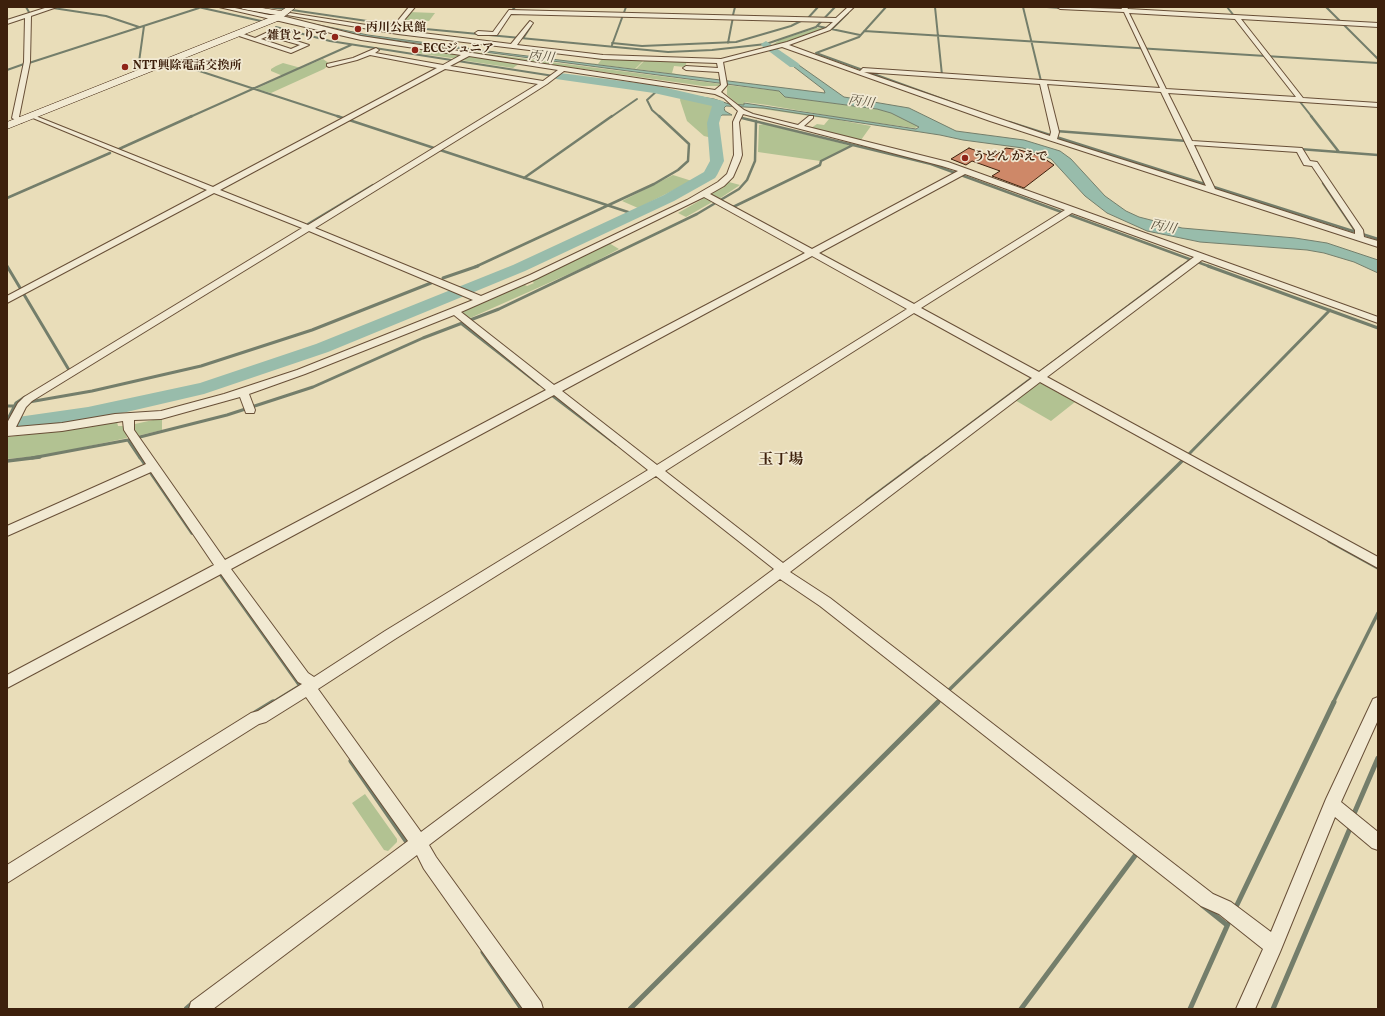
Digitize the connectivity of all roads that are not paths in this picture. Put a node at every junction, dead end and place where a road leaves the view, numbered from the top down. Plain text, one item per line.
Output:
1 (54, 7) edge
2 (222, 7) edge
3 (243, 7) edge
4 (412, 7) edge
5 (851, 7) edge
6 (1060, 7) edge
7 (1125, 10) edge
8 (284, 13) edge
9 (28, 16) junction
10 (1236, 17) junction
11 (839, 20) junction
12 (375, 21) dead end
13 (7, 22) edge
14 (388, 23) dead end
15 (530, 24) dead end
16 (1378, 25) edge
17 (471, 32) dead end
18 (238, 34) junction
19 (257, 39) junction
20 (388, 42) junction
21 (513, 45) junction
22 (783, 45) junction
23 (291, 51) junction
24 (369, 53) junction
25 (468, 54) junction
26 (281, 55) dead end
27 (172, 60) junction
28 (720, 61) junction
29 (329, 65) dead end
30 (444, 66) junction
31 (195, 67) dead end
32 (686, 68) dead end
33 (562, 69) junction
34 (721, 70) junction
35 (859, 70) junction
36 (543, 83) junction
37 (1043, 83) junction
38 (1164, 90) junction
39 (717, 92) junction
40 (1299, 99) junction
41 (1378, 105) edge
42 (738, 108) junction
43 (31, 116) junction
44 (811, 116) dead end
45 (18, 120) junction
46 (7, 126) edge
47 (799, 127) junction
48 (1054, 135) junction
49 (1189, 142) junction
50 (961, 173) junction
51 (1210, 187) junction
52 (213, 190) junction
53 (705, 194) junction
54 (1068, 212) junction
55 (307, 228) junction
56 (1360, 235) junction
57 (1378, 244) edge
58 (811, 253) junction
59 (1197, 258) junction
60 (479, 299) junction
61 (7, 300) edge
62 (912, 309) junction
63 (455, 311) junction
64 (1378, 320) edge
65 (1036, 377) junction
66 (243, 392) junction
67 (551, 392) junction
68 (249, 409) dead end
69 (128, 418) junction
70 (10, 428) edge
71 (149, 467) junction
72 (654, 470) junction
73 (7, 531) edge
74 (1378, 563) edge
75 (220, 569) junction
76 (779, 570) junction
77 (7, 682) edge
78 (307, 685) junction
79 (1378, 704) edge
80 (1332, 805) junction
81 (1378, 842) edge
82 (415, 843) junction
83 (7, 875) edge
84 (1274, 946) junction
85 (198, 1009) edge
86 (534, 1009) edge
87 (1245, 1009) edge

1 - 9 street
2 - 8 street
3 - 8 street
4 - 14 street
5 - 11 street
6 - 7 street
7 - 10 street
7 - 38 street
8 - 12 street
8 - 18 street
8 - 20 street
8 - 21 street
9 - 13 street
9 - 45 street
10 - 16 street
10 - 40 street
11 - 17 street
11 - 22 street
15 - 21 street
18 - 19 street
18 - 27 street
19 - 23 street
19 - 23 street
20 - 24 street
20 - 25 street
21 - 28 street
22 - 28 street
22 - 35 street
23 - 26 street
24 - 29 street
24 - 30 street
25 - 30 street
25 - 33 street
27 - 31 street
27 - 43 street
28 - 34 street
30 - 36 street
30 - 52 street
32 - 34 street
33 - 36 street
33 - 39 street
34 - 39 street
35 - 37 street
35 - 48 street
36 - 55 street
37 - 38 street
37 - 48 street
38 - 40 street
38 - 49 street
39 - 42 street
40 - 41 street
42 - 47 street
42 - 53 street
43 - 45 street
43 - 52 street
44 - 47 street
45 - 46 street
47 - 50 street
48 - 51 street
49 - 51 street
49 - 56 street
50 - 54 street
50 - 58 street
51 - 56 street
52 - 55 street
52 - 61 street
53 - 58 street
53 - 60 street
54 - 59 street
54 - 62 street
55 - 60 street
55 - 70 street
56 - 57 street
58 - 62 street
58 - 67 street
59 - 64 street
59 - 65 street
60 - 63 street
62 - 65 street
62 - 72 street
63 - 66 street
63 - 67 street
65 - 74 street
65 - 76 street
66 - 68 street
66 - 69 street
67 - 72 street
67 - 75 street
69 - 70 street
69 - 71 street
71 - 73 street
71 - 75 street
72 - 76 street
72 - 78 street
75 - 77 street
75 - 78 street
76 - 82 street
76 - 84 street
78 - 82 street
78 - 83 street
79 - 80 street
80 - 81 street
80 - 84 street
82 - 85 street
82 - 86 street
84 - 87 street

